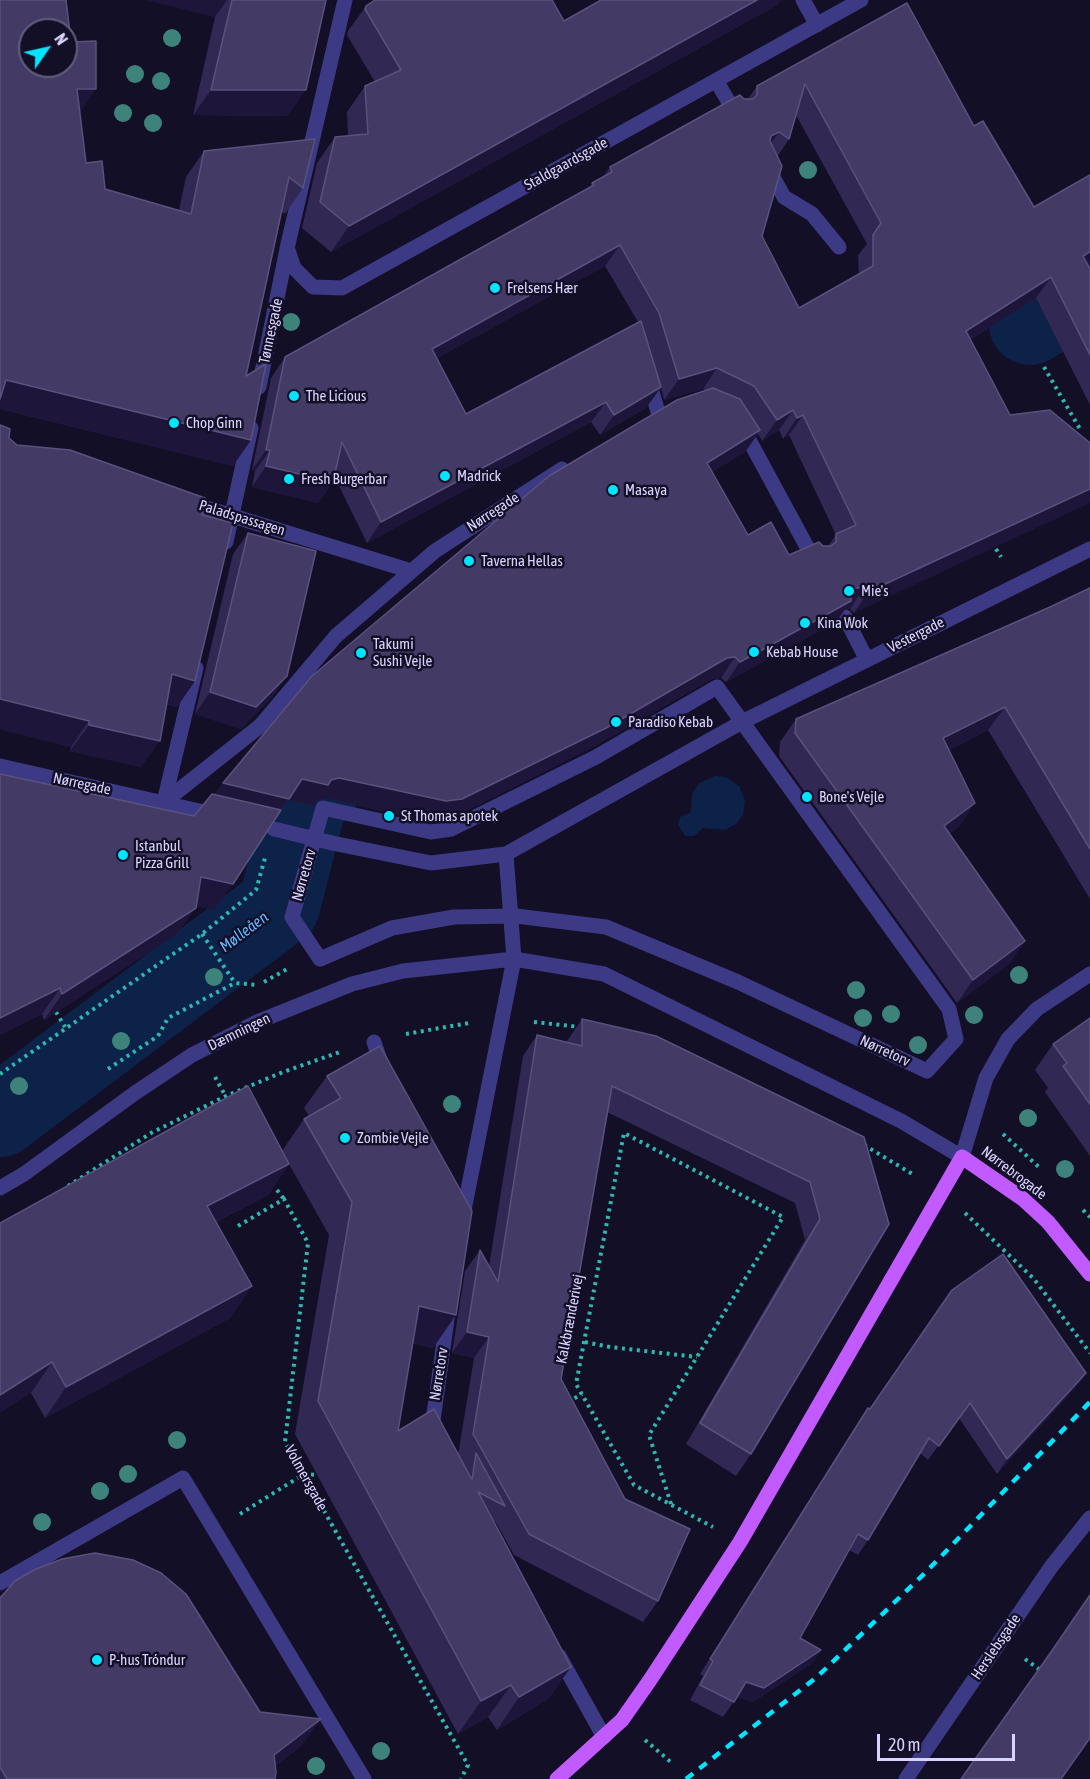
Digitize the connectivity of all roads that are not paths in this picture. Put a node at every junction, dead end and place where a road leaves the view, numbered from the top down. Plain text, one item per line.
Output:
1 (345, 0) edge
2 (803, 0) edge
3 (861, 0) edge
4 (817, 25) junction
5 (717, 82) junction
6 (734, 111) edge
7 (765, 162) edge
8 (288, 244) junction
9 (839, 247) dead end
10 (645, 368) edge
11 (732, 412) edge
12 (658, 413) edge
13 (571, 464) edge
14 (167, 496) edge
15 (233, 514) junction
16 (1090, 549) edge
17 (813, 558) edge
18 (222, 560) edge
19 (411, 571) junction
20 (845, 617) edge
21 (200, 652) edge
22 (867, 660) junction
23 (742, 722) junction
24 (0, 766) edge
25 (164, 802) junction
26 (230, 818) edge
27 (268, 827) edge
28 (506, 854) junction
29 (510, 916) junction
30 (514, 959) junction
31 (1090, 974) edge
32 (374, 1042) road end
33 (388, 1078) edge
34 (962, 1157) junction
35 (0, 1188) edge
36 (452, 1200) edge
37 (1090, 1274) edge
38 (450, 1300) edge
39 (440, 1440) edge
40 (1090, 1518) edge
41 (0, 1583) edge
42 (553, 1645) edge
43 (604, 1737) junction
44 (364, 1779) edge
45 (557, 1779) edge
46 (906, 1779) edge

1 - 8 street, Tønnesgade
2 - 4 street
3 - 4 street, Staldgaardsgade
4 - 5 street, Staldgaardsgade
5 - 6 street
5 - 8 street, Staldgaardsgade
7 - 9 street
8 - 15 street, Tønnesgade
10 - 12 street
11 - 17 street
13 - 19 street, Nørregade
14 - 15 street, Paladspassagen
15 - 18 street, Tønnesgade
15 - 19 street, Paladspassagen
16 - 22 street, Vestergade
19 - 25 street, Nørregade
20 - 22 street
21 - 25 street
22 - 23 street, Vestergade
23 - 28 street, Nørretorv
23 - 29 street, Nørretorv
23 - 29 street, Nørretorv
24 - 25 street, Nørregade
25 - 26 street, Nørregade
27 - 28 street, Nørretorv, bridge
28 - 29 street
29 - 30 street
30 - 34 street
30 - 35 street, Dæmningen
30 - 36 street
31 - 34 street
32 - 33 street
34 - 37 main road, Nørrebrogade
34 - 43 main road
38 - 39 street, Nørretorv
40 - 46 street, Herslebsgade
41 - 44 street
42 - 43 street
43 - 45 main road

